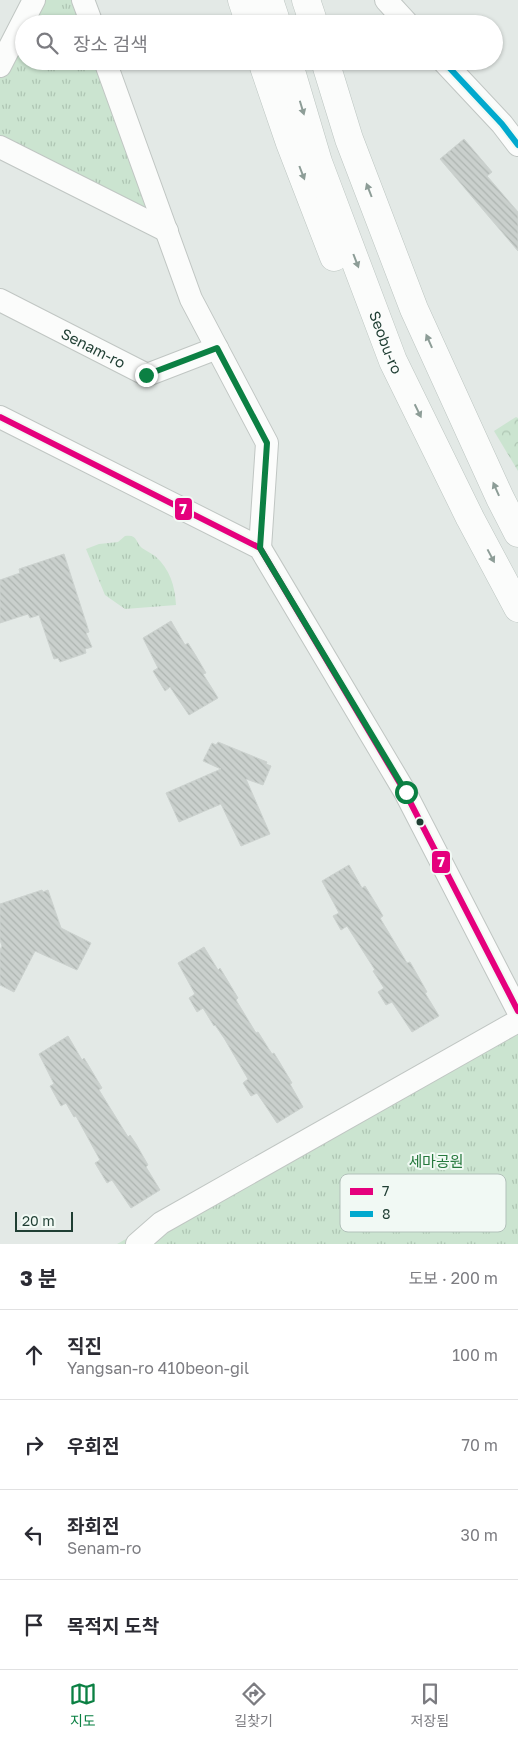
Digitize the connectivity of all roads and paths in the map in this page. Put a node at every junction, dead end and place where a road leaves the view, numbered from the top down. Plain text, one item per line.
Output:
1 (34, 0) edge
2 (83, 0) edge
3 (242, 0) edge
4 (269, 0) edge
5 (306, 0) edge
6 (386, 0) edge
7 (26, 15) edge
8 (89, 15) edge
9 (247, 15) edge
10 (274, 15) edge
11 (311, 15) edge
12 (400, 15) edge
13 (15, 37) edge
14 (0, 66) edge
15 (108, 70) edge
16 (265, 70) edge
17 (291, 70) edge
18 (328, 70) edge
19 (451, 70) edge
20 (518, 145) edge
21 (0, 147) edge
22 (167, 231) junction
23 (0, 300) edge
24 (217, 348) junction
25 (393, 361) junction
26 (0, 417) edge
27 (518, 533) edge
28 (260, 548) junction
29 (518, 608) edge
30 (518, 1011) edge
31 (518, 1021) edge
32 (137, 1244) edge

1 - 7 street
2 - 8 street
3 - 9 main road
4 - 10 main road
5 - 11 main road
6 - 12 street
13 - 14 street
15 - 22 street
16 -> 25 main road
17 -> 25 main road, Seobu-ro
27 -> 18 main road
19 - 20 street
21 - 22 street
22 - 24 street
23 - 24 street, Senam-ro
24 - 28 street
25 -> 29 main road, Seobu-ro
26 - 28 street
28 - 30 street
31 - 32 street

